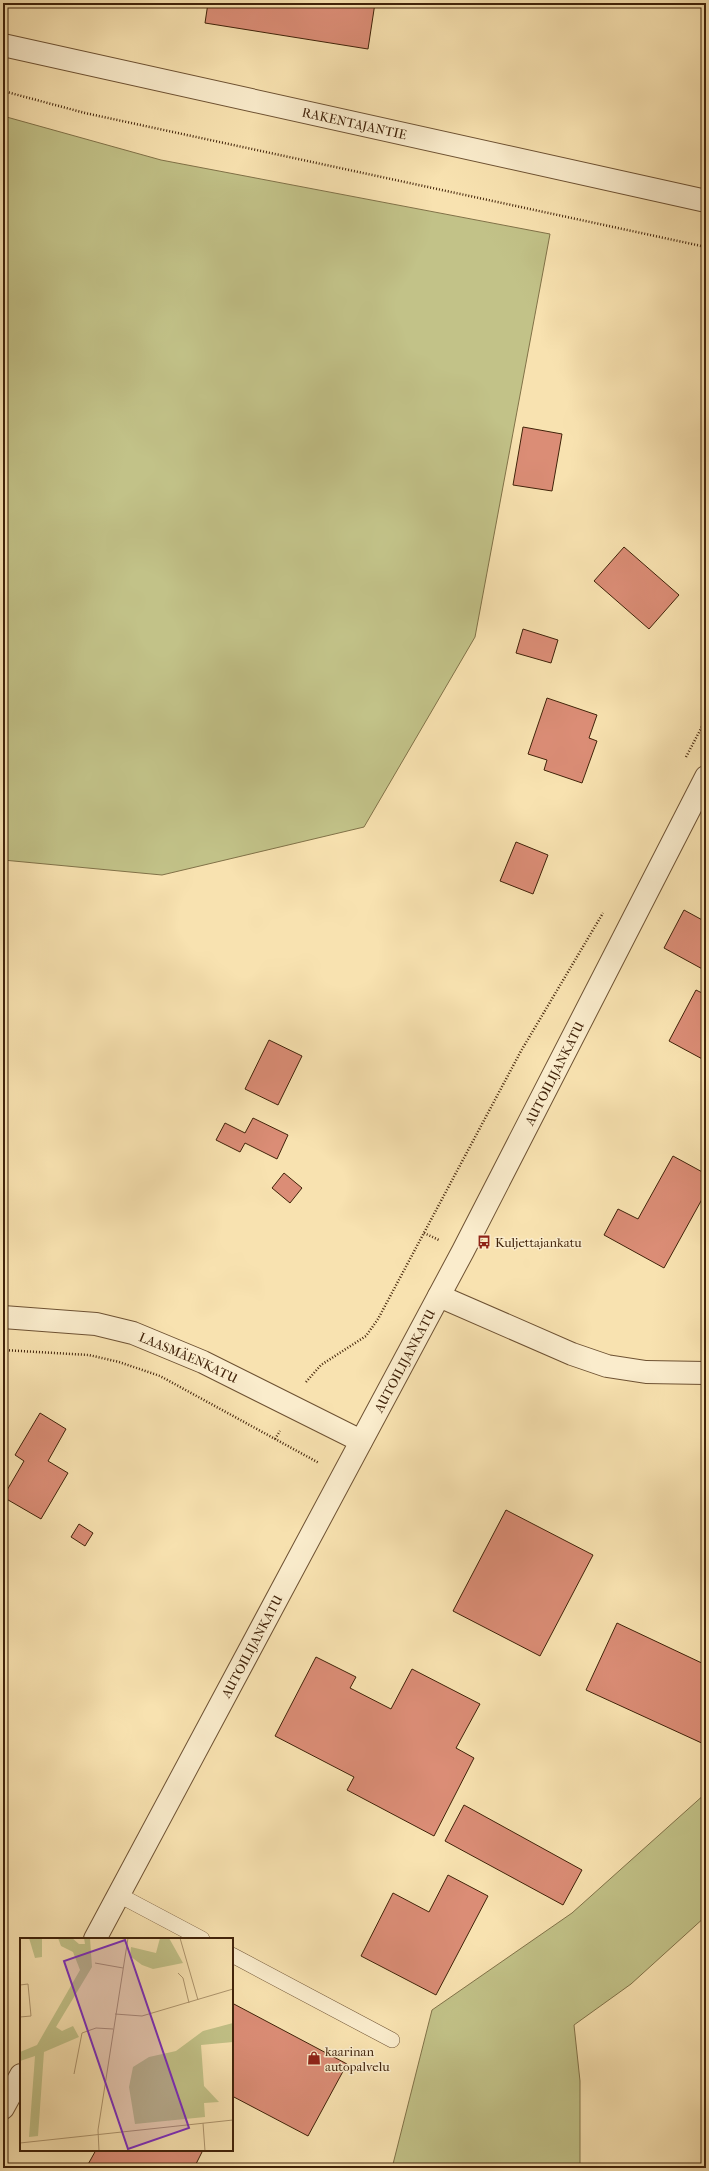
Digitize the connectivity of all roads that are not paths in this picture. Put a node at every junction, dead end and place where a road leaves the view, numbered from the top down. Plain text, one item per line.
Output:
1 (3, 45) edge
2 (706, 201) edge
3 (706, 777) edge
4 (439, 1296) junction
5 (3, 1317) edge
6 (706, 1373) edge
7 (361, 1441) junction
8 (119, 1895) junction
9 (96, 1938) edge
10 (200, 1938) edge
11 (233, 1956) edge
12 (392, 2040) dead end
13 (20, 2077) edge
14 (3, 2108) edge

1 - 2 street, RAKENTAJANTIE
3 - 4 street, AUTOILIJANKATU
4 - 6 street
4 - 7 street, AUTOILIJANKATU
5 - 7 street, LAASMÄENKATU
7 - 8 street, AUTOILIJANKATU
8 - 9 street, AUTOILIJANKATU
8 - 10 lane
11 - 12 lane
13 - 14 street

